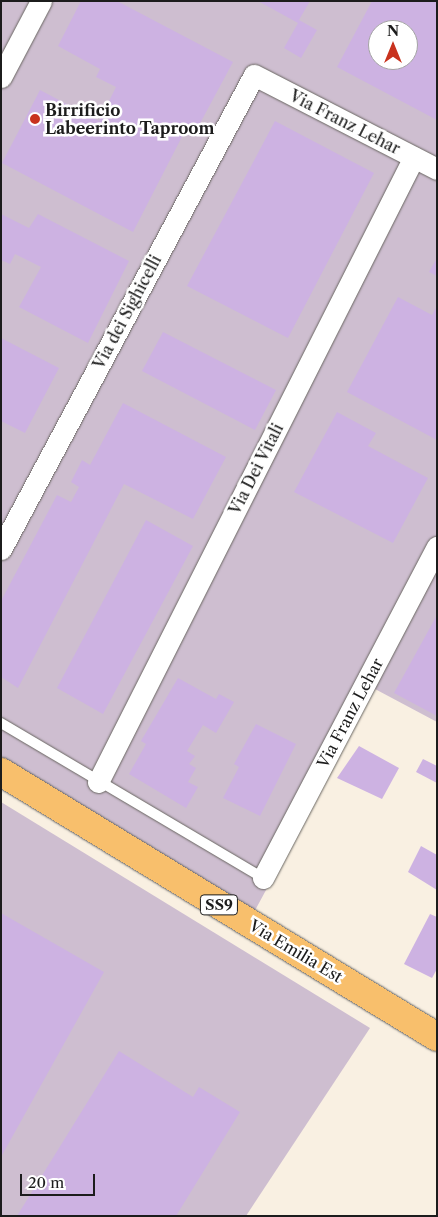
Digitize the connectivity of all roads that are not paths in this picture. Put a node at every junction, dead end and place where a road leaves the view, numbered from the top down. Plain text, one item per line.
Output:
1 (41, 1) edge
2 (254, 75) joint
3 (1, 78) edge
4 (414, 157) junction
5 (437, 169) edge
6 (437, 547) edge
7 (1, 549) edge
8 (1, 723) edge
9 (1, 772) edge
10 (98, 782) junction
11 (262, 878) joint
12 (437, 1037) edge

1 - 3 street
2 - 4 street, Via Franz Lehar
2 - 7 street, Via dei Sighicelli
4 - 5 street, Via Franz Lehar
4 - 10 street, Via Dei Vitali
6 - 11 street, Via Franz Lehar
8 - 10 lane
9 - 12 main road, Via Emilia Est / SS9
10 - 11 lane

